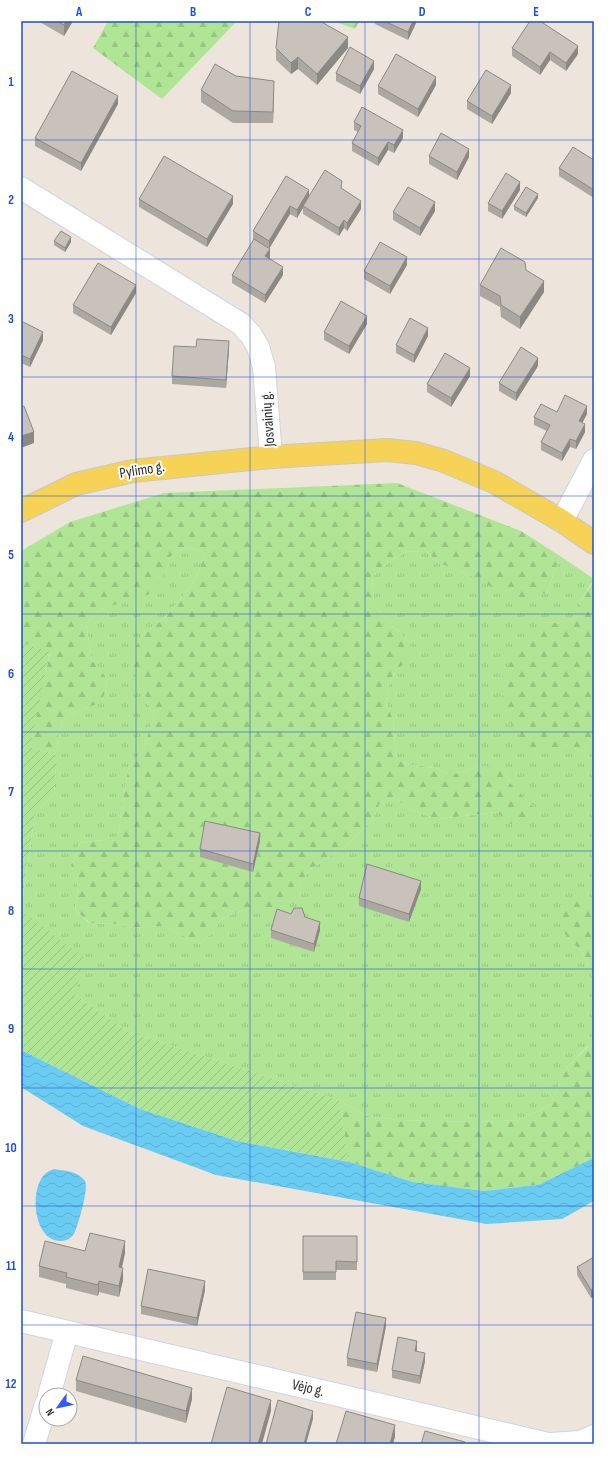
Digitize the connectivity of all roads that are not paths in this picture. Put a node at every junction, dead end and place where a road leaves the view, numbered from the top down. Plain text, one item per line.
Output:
1 (21, 188) edge
2 (270, 457) junction
3 (594, 460) edge
4 (21, 511) edge
5 (562, 521) junction
6 (594, 543) edge
7 (21, 1321) edge
8 (67, 1332) junction
9 (51, 1387) edge
10 (39, 1427) edge
11 (594, 1436) edge
12 (21, 1439) edge
13 (34, 1444) edge
14 (549, 1444) edge

1 - 2 street, Josvainių g.
2 - 4 main road, Pylimo g.
2 - 5 main road, Josvainių g.
3 - 5 street
5 - 6 main road, Josvainių g.
7 - 8 street, Vėjo g.
8 - 9 street
8 - 14 street, Vėjo g.
10 - 13 street
11 - 14 street, Vėjo g.
12 - 13 street

